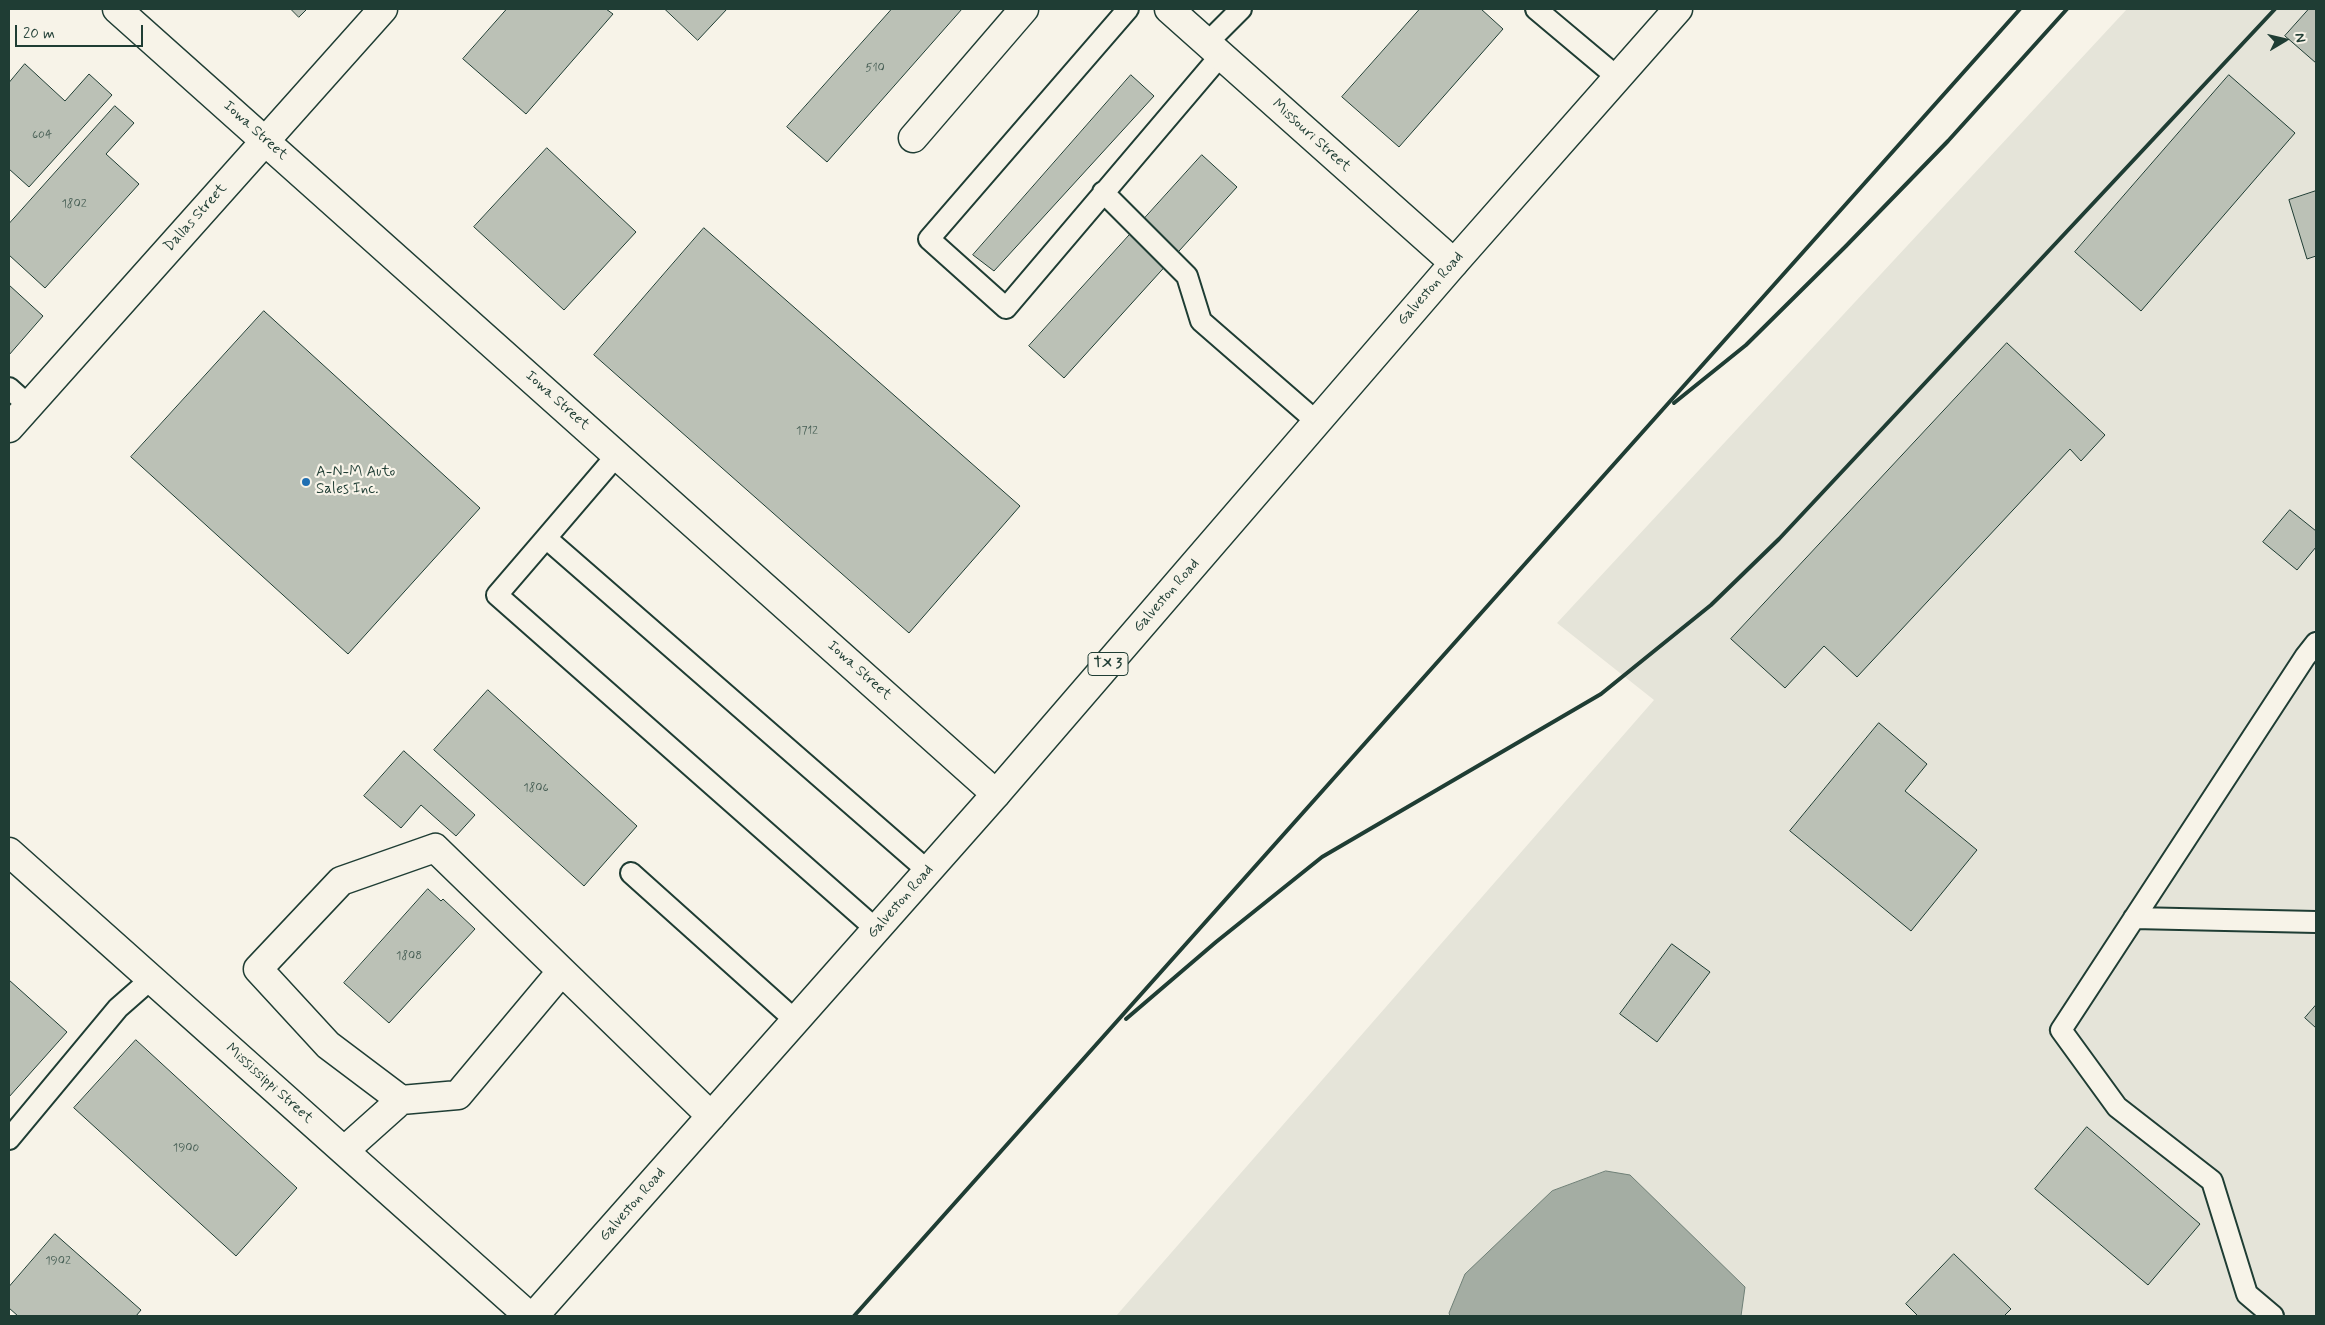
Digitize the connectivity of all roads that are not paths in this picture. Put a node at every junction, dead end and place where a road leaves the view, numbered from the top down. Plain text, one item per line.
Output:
1 (117, 9) edge
2 (383, 9) edge
3 (1024, 9) edge
4 (1128, 9) edge
5 (1169, 9) edge
6 (1241, 9) edge
7 (1536, 9) edge
8 (1678, 9) edge
9 (1214, 49) junction
10 (1617, 77) junction
11 (913, 138) dead end
12 (265, 141) junction
13 (1104, 192) junction
14 (1454, 263) junction
15 (9, 388) edge
16 (29, 406) junction
17 (1317, 422) junction
18 (9, 428) edge
19 (617, 455) junction
20 (546, 538) junction
21 (2316, 643) edge
22 (996, 794) junction
23 (9, 852) edge
24 (928, 871) junction
25 (631, 874) dead end
26 (2134, 918) junction
27 (2316, 922) edge
28 (877, 930) junction
29 (561, 972) junction
30 (151, 979) junction
31 (796, 1021) junction
32 (401, 1100) junction
33 (711, 1116) junction
34 (9, 1138) edge
35 (344, 1152) junction
36 (529, 1316) edge
37 (534, 1316) edge
38 (2273, 1316) edge

1 - 12 street, Iowa Street
2 - 12 street, Dallas Street
3 - 11 street
4 - 13 lane
5 - 9 street, Missouri Street
6 - 9 lane
7 - 10 lane
8 - 10 street, Galveston Road / TX 3
9 - 13 lane
9 - 14 street, Missouri Street
10 - 14 street, Galveston Road / TX 3
12 - 16 street, Dallas Street
12 - 19 street, Iowa Street
13 - 17 lane
14 - 17 street, Galveston Road / TX 3
15 - 16 lane
16 - 18 street, Dallas Street
17 - 22 street, Galveston Road / TX 3
19 - 20 lane
19 - 22 street, Iowa Street
20 - 24 lane
20 - 28 lane
21 - 26 lane
22 - 24 street, Galveston Road / TX 3
23 - 30 street, Mississippi Street
24 - 28 street, Galveston Road / TX 3
25 - 31 lane
26 - 27 lane
26 - 38 lane
28 - 31 street, Galveston Road / TX 3
29 - 32 street
29 - 32 street
29 - 33 street
30 - 34 lane
30 - 35 street, Mississippi Street
31 - 33 street, Galveston Road / TX 3
32 - 35 street
33 - 37 street, Galveston Road / TX 3
35 - 36 street, Mississippi Street

